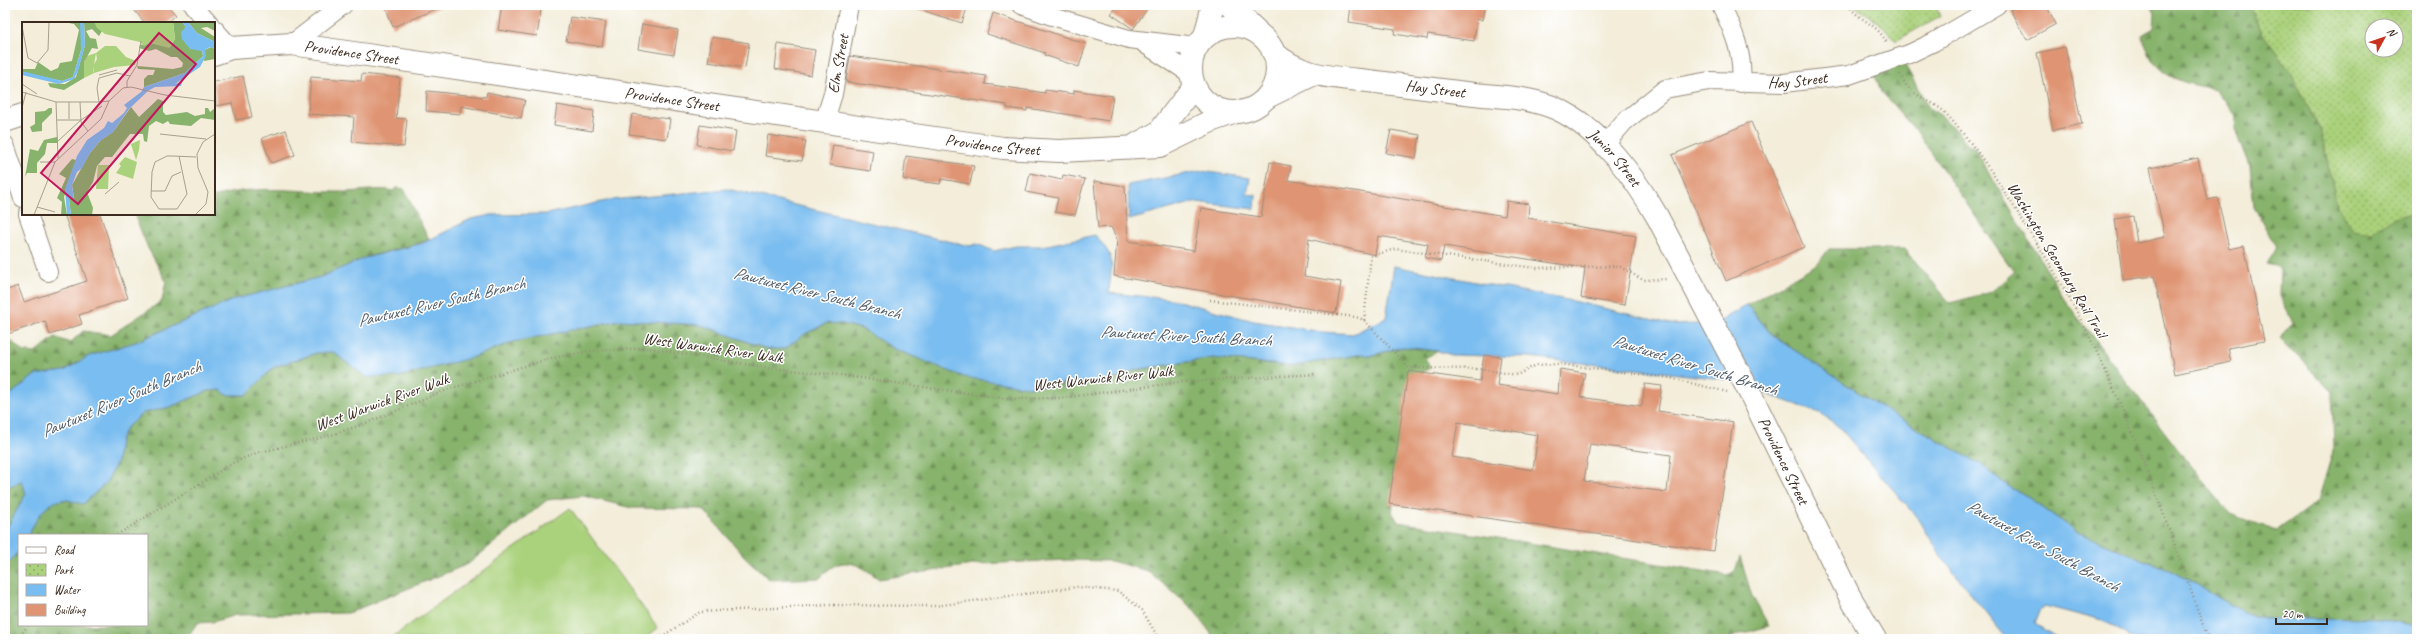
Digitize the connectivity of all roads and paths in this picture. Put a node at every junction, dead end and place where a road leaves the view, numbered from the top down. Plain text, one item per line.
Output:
1 (193, 5) edge
2 (343, 5) edge
3 (849, 5) edge
4 (1022, 5) edge
5 (1213, 5) edge
6 (1228, 5) edge
7 (1721, 5) edge
8 (1848, 5) edge
9 (1997, 5) edge
10 (208, 22) edge
11 (215, 32) edge
12 (1259, 34) junction
13 (1139, 41) junction
14 (1201, 41) junction
15 (292, 44) junction
16 (222, 51) edge
17 (1274, 52) junction
18 (1894, 60) junction
19 (1312, 75) junction
20 (1193, 80) junction
21 (1741, 83) junction
22 (1267, 97) junction
23 (1558, 109) joint
24 (1236, 112) junction
25 (22, 115) edge
26 (5, 121) edge
27 (824, 122) junction
28 (1605, 144) junction
29 (5, 145) edge
30 (1130, 147) junction
31 (22, 195) edge
32 (28, 215) edge
33 (1658, 218) joint
34 (48, 272) dead end
35 (1690, 279) junction
36 (1210, 300) dead end
37 (1364, 320) junction
38 (1318, 374) dead end
39 (1753, 399) junction
40 (120, 534) edge
41 (27, 626) edge
42 (18, 639) edge
43 (658, 639) edge
44 (1159, 639) edge
45 (1875, 639) edge
46 (2208, 639) edge

1 - 10 street
2 - 15 street
3 - 27 street, Elm Street
4 - 13 street
5 - 14 main road
6 - 12 main road
7 - 21 street
8 - 18 path, Washington Secondary Rail Trail
9 - 18 street, Hay Street
11 - 16 street
12 - 14 main road
12 - 17 main road
13 - 14 street
13 - 20 street
14 - 20 main road
15 - 16 main road, Providence Street
15 - 27 main road, Providence Street
17 - 19 main road, Hay Street
17 - 22 main road
18 - 21 street, Hay Street
18 - 46 path, Washington Secondary Rail Trail
19 - 22 main road
19 - 23 main road, Hay Street
20 - 24 main road
20 - 30 main road, Providence Street
21 - 28 street, Hay Street
22 - 24 main road
23 - 28 main road, Junior Street
24 - 30 main road, Providence Street
25 - 26 main road
27 - 30 main road, Providence Street
28 - 33 main road, Junior Street
29 - 31 street
32 - 34 street
33 - 35 main road, Providence Street
35 - 37 path
35 - 39 main road, Providence Street
36 - 37 path
37 - 39 path
38 - 40 path, West Warwick River Walk
39 - 45 main road, Providence Street
41 - 42 path
43 - 44 path

